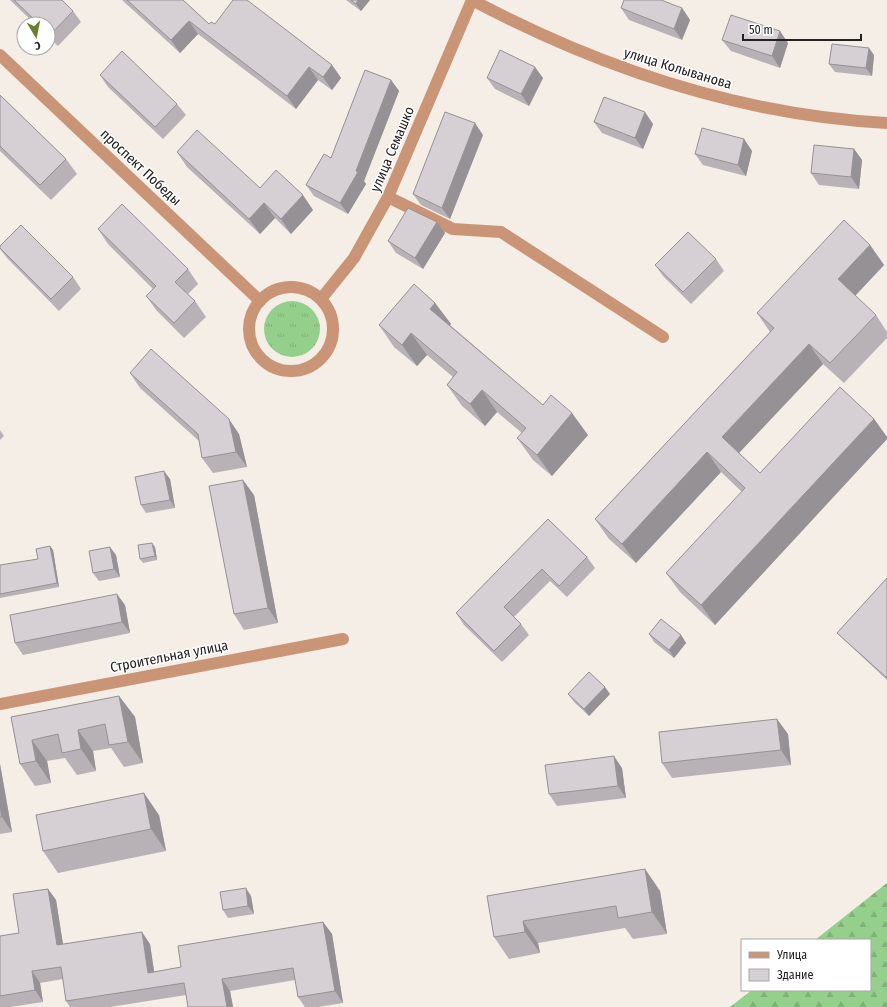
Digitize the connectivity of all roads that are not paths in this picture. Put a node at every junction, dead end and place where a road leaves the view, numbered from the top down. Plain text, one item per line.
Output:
1 (472, 0) edge
2 (0, 55) edge
3 (887, 123) edge
4 (388, 197) junction
5 (321, 299) junction
6 (260, 301) junction
7 (663, 337) dead end
8 (343, 639) dead end
9 (0, 704) edge

1 - 3 street, улица Колыванова
1 - 4 street, улица Семашко
2 - 6 street, проспект Победы
4 - 5 street, улица Семашко
4 - 7 street
5 - 6 street
5 - 6 street
8 - 9 street, Строительная улица

